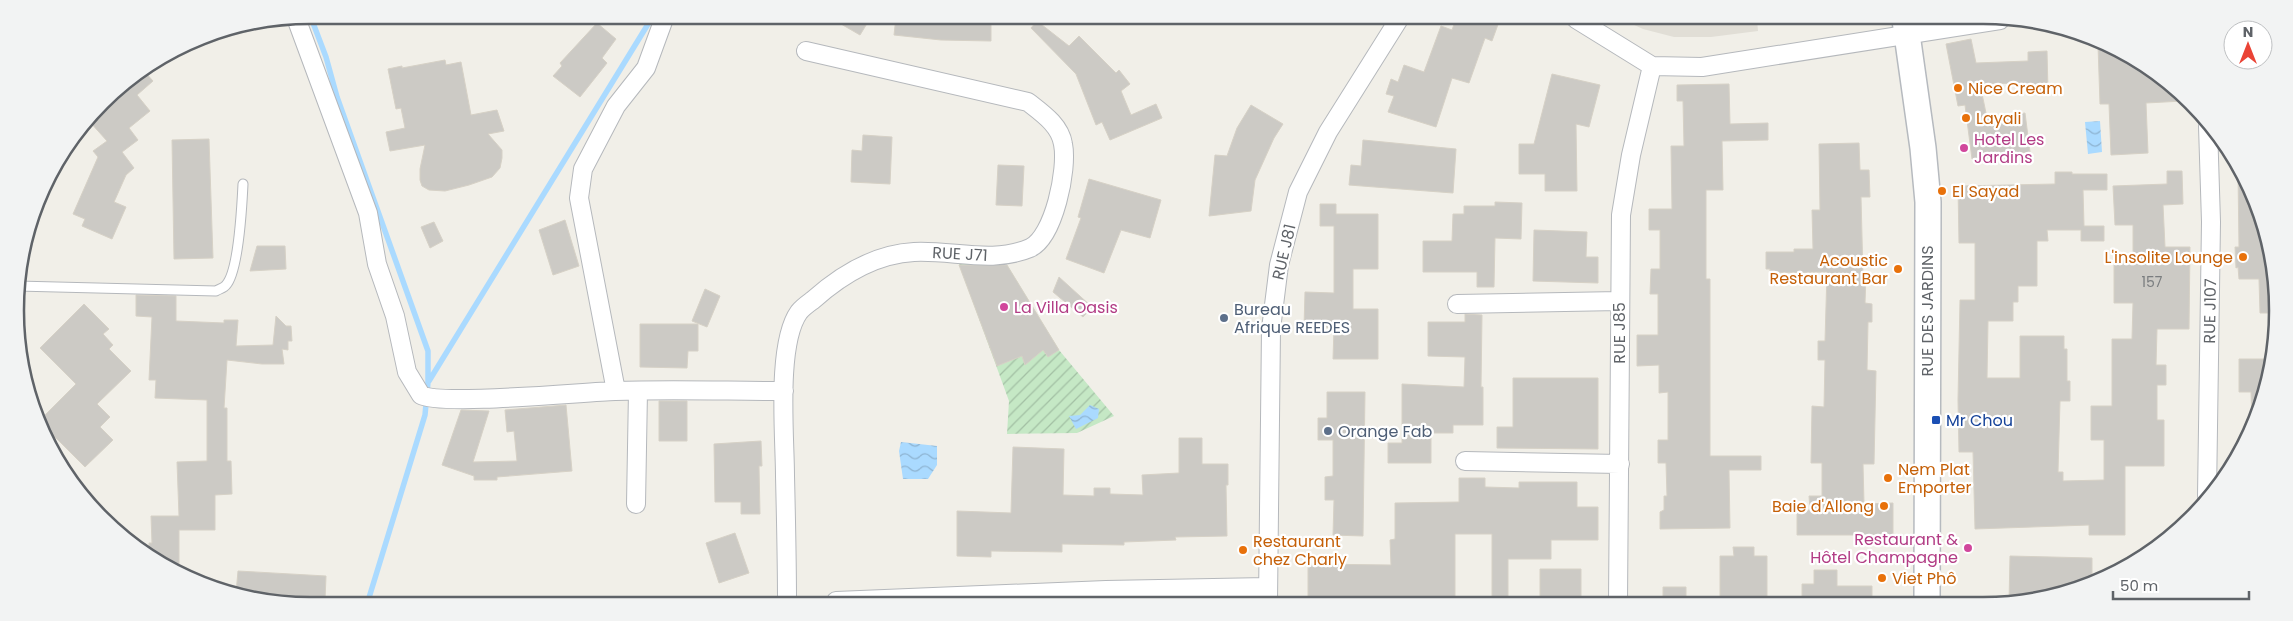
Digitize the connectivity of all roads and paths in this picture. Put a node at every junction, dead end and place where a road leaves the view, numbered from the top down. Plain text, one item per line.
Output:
1 (298, 24) edge
2 (662, 24) edge
3 (1395, 24) edge
4 (1584, 24) edge
5 (1953, 24) edge
6 (1906, 28) edge
7 (806, 51) dead end
8 (1652, 66) junction
9 (2208, 134) edge
10 (243, 184) dead end
11 (25, 286) edge
12 (1619, 301) junction
13 (1457, 304) dead end
14 (616, 391) junction
15 (638, 391) junction
16 (784, 391) junction
17 (1465, 461) dead end
18 (1620, 464) junction
19 (2207, 489) edge
20 (636, 504) dead end
21 (1268, 595) edge
22 (788, 597) edge
23 (967, 597) edge
24 (1618, 597) edge
25 (1927, 597) edge

1 - 14 street
2 - 14 street
3 - 21 street, RUE J81
4 - 8 street
5 - 6 street
6 - 8 street
6 - 25 main road, RUE DES JARDINS
7 - 16 street, RUE J71
8 - 12 street, RUE J85
9 - 19 street, RUE J107
10 - 11 lane
12 - 13 street
12 - 18 street, RUE J85
14 - 15 street
15 - 16 street
15 - 20 street
16 - 22 street, RUE J71
17 - 18 street
18 - 24 street, RUE J85
21 - 23 street

